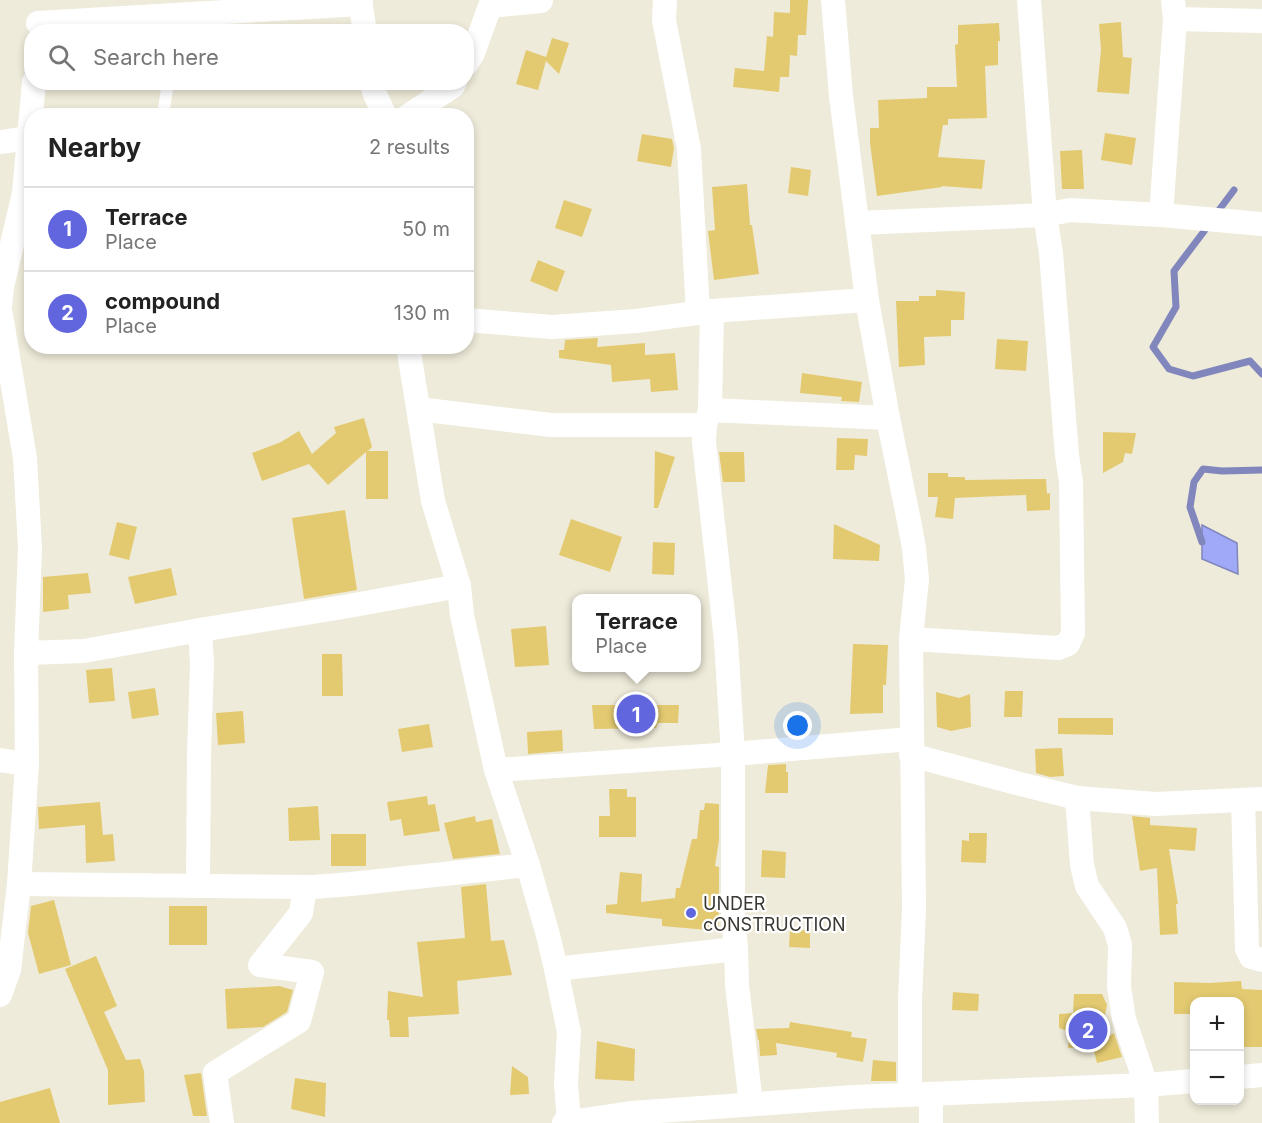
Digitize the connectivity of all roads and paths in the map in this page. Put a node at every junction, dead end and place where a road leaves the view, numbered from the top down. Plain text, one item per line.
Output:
1 (542, 0) edge
2 (665, 0) edge
3 (832, 0) edge
4 (1029, 0) edge
5 (361, 2) edge
6 (1174, 9) edge
7 (38, 18) edge
8 (1262, 21) edge
9 (364, 24) edge
10 (474, 50) edge
11 (32, 90) edge
12 (167, 90) edge
13 (374, 90) edge
14 (447, 90) edge
15 (31, 108) edge
16 (164, 108) edge
17 (381, 108) edge
18 (420, 108) edge
19 (24, 139) edge
20 (0, 142) edge
21 (24, 193) edge
22 (1045, 215) junction
23 (1161, 215) junction
24 (856, 223) junction
25 (1262, 224) edge
26 (867, 300) junction
27 (0, 308) edge
28 (705, 312) junction
29 (474, 321) edge
30 (409, 354) edge
31 (6, 378) edge
32 (418, 409) junction
33 (707, 417) junction
34 (888, 418) junction
35 (459, 586) junction
36 (200, 630) junction
37 (911, 639) junction
38 (26, 653) junction
39 (911, 747) junction
40 (733, 754) junction
41 (0, 760) edge
42 (27, 764) junction
43 (496, 770) junction
44 (1077, 798) junction
45 (1252, 800) edge
46 (528, 865) junction
47 (19, 884) junction
48 (198, 885) junction
49 (305, 887) junction
50 (6, 935) edge
51 (736, 949) junction
52 (1262, 960) edge
53 (556, 969) junction
54 (0, 994) edge
55 (1262, 1076) edge
56 (1244, 1077) edge
57 (1190, 1081) edge
58 (1146, 1085) junction
59 (920, 1095) junction
60 (751, 1104) junction
61 (222, 1123) edge
62 (564, 1123) edge
63 (569, 1123) edge
64 (932, 1123) edge
65 (1147, 1123) edge

1 - 10 street
2 - 28 street
3 - 24 street
4 - 22 street
5 - 7 street
5 - 9 street
6 - 8 street
6 - 23 street
11 - 15 street
12 - 16 lane
13 - 17 street
14 - 18 street
19 - 20 street
21 - 27 street
22 - 23 street
22 - 24 street
22 - 37 street
23 - 25 street
24 - 26 street
26 - 28 street
26 - 34 street
27 - 31 street
28 - 29 street
28 - 33 street
30 - 32 street
31 - 38 street
32 - 33 street
32 - 35 street
33 - 34 street
33 - 40 street
34 - 37 street
35 - 36 street
35 - 43 street
36 - 38 street
36 - 48 street
37 - 39 street
38 - 42 street
39 - 40 street
39 - 44 street
39 - 59 street
40 - 43 street
40 - 51 street
41 - 42 street
42 - 47 street
43 - 46 street
44 - 45 street
44 - 58 street
45 - 52 street
46 - 49 street
46 - 53 street
47 - 48 street
47 - 50 street
48 - 49 street
49 - 61 street
50 - 54 street
51 - 53 street
51 - 60 street
53 - 63 street
55 - 56 street
57 - 58 street
58 - 59 street
58 - 65 street
59 - 60 street
59 - 64 street
60 - 63 street
62 - 63 street

